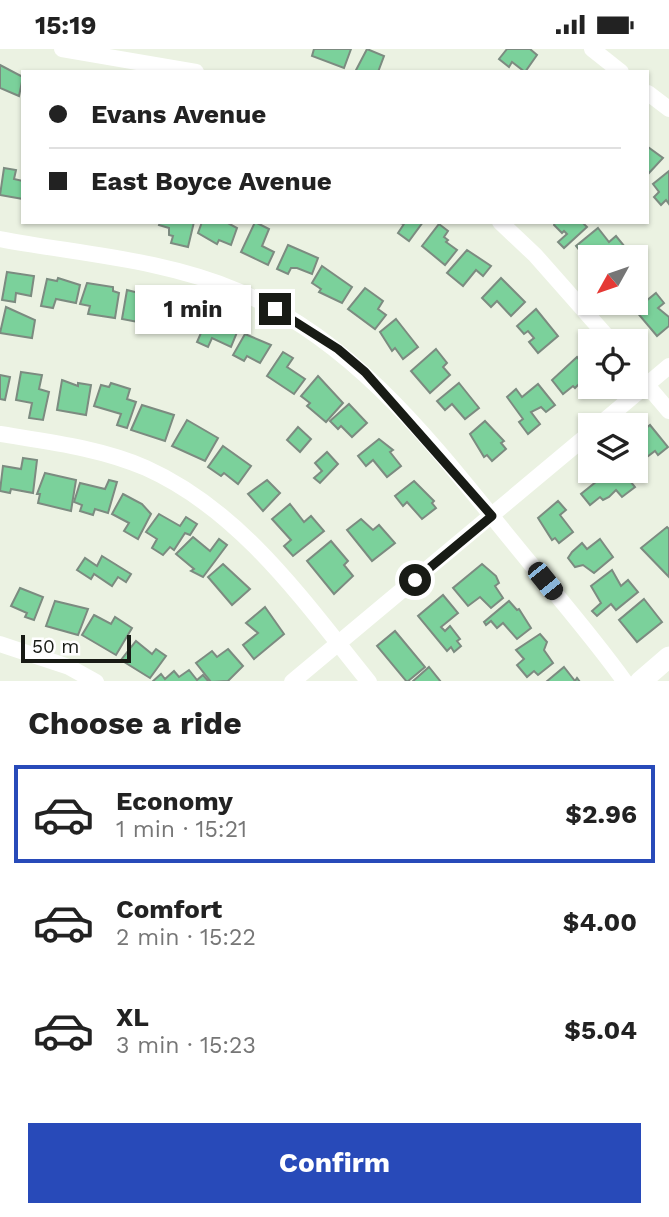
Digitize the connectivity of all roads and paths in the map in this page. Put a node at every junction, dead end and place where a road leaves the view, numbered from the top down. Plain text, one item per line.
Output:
1 (62, 49) edge
2 (592, 49) edge
3 (184, 70) edge
4 (618, 70) edge
5 (649, 94) edge
6 (669, 109) edge
7 (502, 224) edge
8 (0, 239) edge
9 (601, 329) edge
10 (669, 366) edge
11 (648, 383) edge
12 (648, 387) edge
13 (630, 399) edge
14 (669, 411) edge
15 (613, 413) edge
16 (0, 434) edge
17 (578, 443) edge
18 (492, 516) junction
19 (337, 643) junction
20 (0, 644) edge
21 (669, 657) edge
22 (96, 681) edge
23 (292, 681) edge
24 (369, 681) edge
25 (625, 681) edge
26 (640, 681) edge

1 - 3 street
2 - 4 street
5 - 6 street
7 - 9 street
8 - 18 street
10 - 11 street
12 - 14 street
13 - 15 street
16 - 19 street
17 - 18 street
18 - 19 street
18 - 25 street
19 - 23 street
19 - 24 street
20 - 22 street
21 - 26 main road

